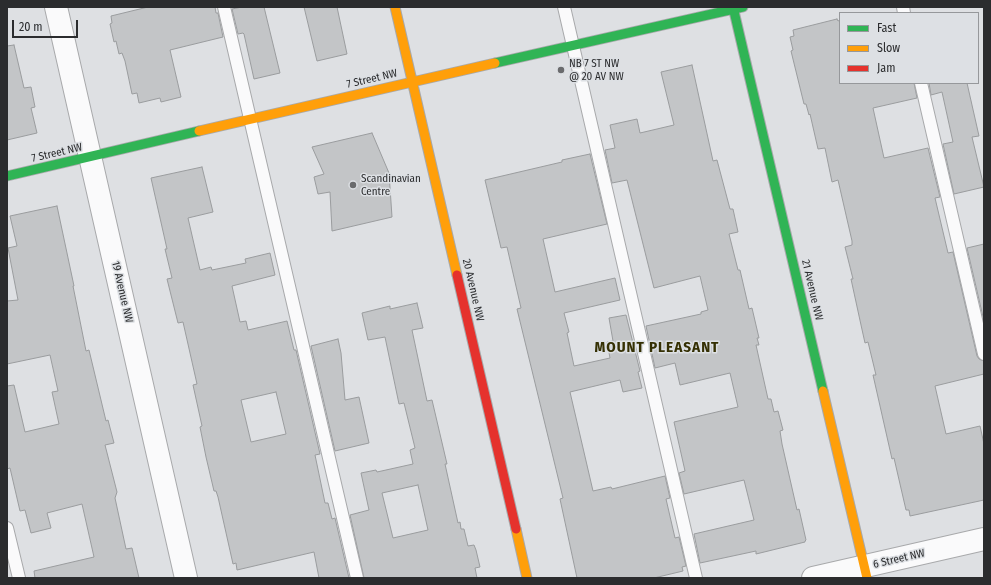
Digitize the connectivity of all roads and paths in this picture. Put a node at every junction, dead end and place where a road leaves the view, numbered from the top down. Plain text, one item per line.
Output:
1 (56, 7) edge
2 (224, 7) edge
3 (395, 7) edge
4 (564, 7) edge
5 (737, 8) edge
6 (573, 45) junction
7 (412, 82) junction
8 (921, 84) edge
9 (250, 119) junction
10 (91, 157) junction
11 (7, 176) edge
12 (984, 354) edge
13 (7, 528) edge
14 (984, 539) edge
15 (865, 572) edge
16 (19, 578) edge
17 (186, 578) edge
18 (357, 578) edge
19 (527, 578) edge
20 (696, 578) edge
21 (813, 578) edge

1 - 10 street, 19 Avenue NW
2 - 9 lane
3 - 7 street, 20 Avenue NW
4 - 6 lane
5 - 6 street, 7 Street NW
5 - 15 street, 21 Avenue NW
6 - 7 street, 7 Street NW
6 - 20 lane
7 - 9 street, 7 Street NW
7 - 19 street, 20 Avenue NW
8 - 12 lane
9 - 10 street, 7 Street NW
9 - 18 lane
10 - 11 street, 7 Street NW
10 - 17 street, 19 Avenue NW
13 - 16 lane
14 - 15 street, 6 Street NW
15 - 21 street, 6 Street NW

